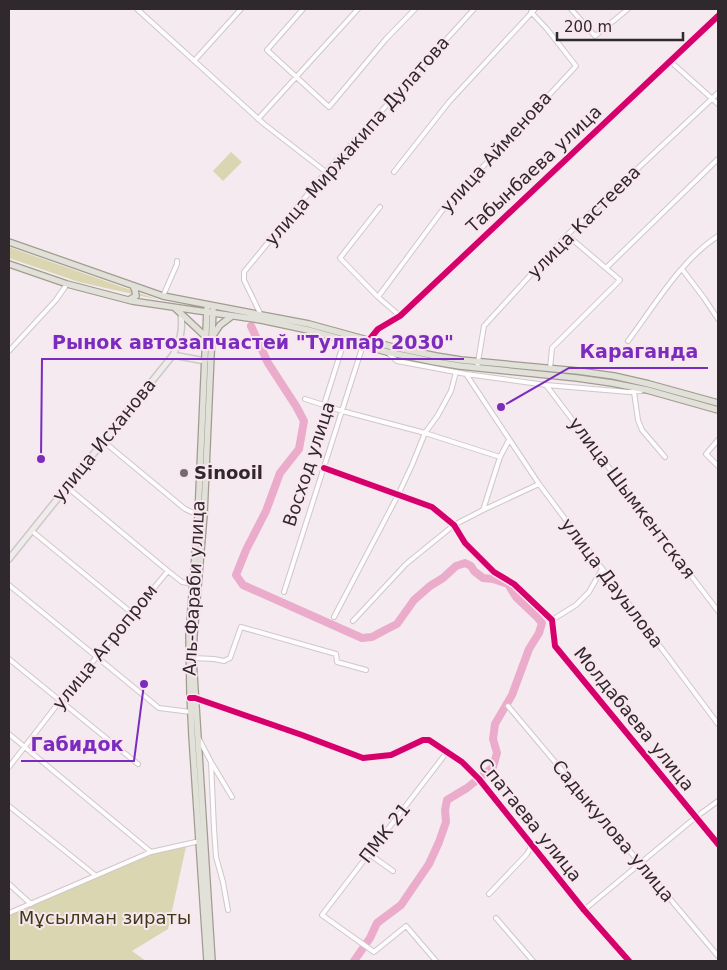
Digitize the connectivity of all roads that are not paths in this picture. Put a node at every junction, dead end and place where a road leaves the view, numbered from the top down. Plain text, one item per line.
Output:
1 (137, 9) edge
2 (241, 9) edge
3 (304, 9) edge
4 (358, 9) edge
5 (414, 9) edge
6 (474, 9) edge
7 (572, 9) edge
8 (628, 9) edge
9 (533, 11) edge
10 (718, 16) edge
11 (194, 61) junction
12 (670, 62) junction
13 (296, 77) junction
14 (718, 92) edge
15 (712, 98) junction
16 (718, 104) edge
17 (258, 119) junction
18 (718, 159) edge
19 (326, 172) junction
20 (394, 172) dead end
21 (380, 208) dead end
22 (567, 235) junction
23 (718, 236) edge
24 (9, 242) edge
25 (177, 261) dead end
26 (9, 264) edge
27 (606, 268) junction
28 (682, 269) junction
29 (67, 284) junction
30 (133, 286) junction
31 (164, 296) junction
32 (378, 297) junction
33 (129, 300) junction
34 (211, 305) junction
35 (175, 308) junction
36 (210, 313) junction
37 (260, 313) junction
38 (181, 314) junction
39 (232, 316) junction
40 (400, 316) junction
41 (718, 319) edge
42 (209, 337) junction
43 (369, 340) junction
44 (628, 341) dead end
45 (363, 345) junction
46 (342, 348) dead end
47 (9, 352) edge
48 (387, 352) junction
49 (173, 355) junction
50 (205, 360) junction
51 (478, 365) junction
52 (550, 369) junction
53 (456, 372) junction
54 (466, 374) junction
55 (546, 385) junction
56 (647, 390) junction
57 (634, 392) junction
58 (305, 399) dead end
59 (718, 403) edge
60 (324, 404) junction
61 (342, 410) junction
62 (718, 410) edge
63 (425, 433) junction
64 (509, 440) junction
65 (718, 440) edge
66 (103, 441) junction
67 (500, 457) junction
68 (665, 457) dead end
69 (718, 466) edge
70 (324, 468) junction
71 (538, 484) junction
72 (67, 487) junction
73 (398, 495) junction
74 (483, 510) junction
75 (198, 515) junction
76 (454, 525) junction
77 (32, 531) junction
78 (9, 559) edge
79 (602, 569) junction
80 (168, 571) junction
81 (193, 584) junction
82 (9, 586) edge
83 (284, 592) dead end
84 (718, 611) edge
85 (133, 614) junction
86 (334, 617) dead end
87 (552, 620) junction
88 (353, 621) dead end
89 (97, 658) junction
90 (194, 658) junction
91 (9, 659) edge
92 (366, 670) dead end
93 (193, 698) junction
94 (60, 701) junction
95 (508, 706) dead end
96 (191, 712) junction
97 (718, 724) edge
98 (9, 734) edge
99 (198, 737) junction
100 (25, 747) junction
101 (447, 752) junction
102 (211, 762) junction
103 (138, 764) dead end
104 (9, 767) edge
105 (232, 797) dead end
106 (718, 801) edge
107 (9, 806) edge
108 (696, 817) junction
109 (201, 841) junction
110 (718, 844) edge
111 (532, 845) junction
112 (151, 852) junction
113 (369, 854) junction
114 (641, 863) junction
115 (393, 871) dead end
116 (95, 876) junction
117 (9, 884) edge
118 (489, 894) dead end
119 (31, 904) junction
120 (228, 910) dead end
121 (584, 910) junction
122 (9, 913) edge
123 (496, 918) dead end
124 (718, 956) edge
125 (206, 961) edge
126 (212, 961) edge
127 (436, 961) edge
128 (533, 961) edge
129 (629, 961) edge

1 - 11 street
2 - 11 street
3 - 13 street
4 - 13 street
5 - 13 street
6 - 19 street, улица Миржакипа Дулатова
7 - 8 street
9 - 20 street, улица Айменова
9 - 32 street, улица Айменова
10 - 12 street, Табынбаева улица
11 - 17 street
12 - 15 street
12 - 40 street, Табынбаева улица
13 - 17 street
14 - 15 street, улица Кастеева
15 - 16 street
15 - 22 street, улица Кастеева
17 - 19 street
18 - 27 street
19 - 37 street, улица Миржакипа Дулатова
21 - 32 street
22 - 27 street
22 - 51 street, улица Кастеева
23 - 28 street
24 - 30 main road
25 - 31 street
26 - 29 main road
27 - 52 street
28 - 41 street
28 - 44 street
29 - 33 main road
29 - 47 street
30 - 31 main road
30 - 33 main road
31 - 34 main road
32 - 40 street
33 - 35 main road
34 - 36 main road, Аль-Фараби улица
34 - 37 main road
35 - 36 main road
35 - 38 main road
36 - 39 main road
36 - 42 main road, Аль-Фараби улица
37 - 43 main road
38 - 42 main road
38 - 49 main road, улица Исханова
39 - 42 main road
39 - 45 main road
40 - 43 street, Табынбаева улица
42 - 50 main road, Аль-Фараби улица
42 - 90 main road, Аль-Фараби улица
43 - 51 main road
45 - 48 main road
45 - 61 street, Восход улица
46 - 60 street
48 - 51 main road
48 - 53 street
49 - 50 main road
49 - 66 main road, улица Исханова
50 - 75 main road, Аль-Фараби улица
51 - 52 main road
51 - 56 main road
52 - 59 main road
53 - 54 street
53 - 63 street
54 - 55 street
54 - 64 street, улица Дауылова
55 - 57 street
55 - 84 street, улица Шымкентская
56 - 57 street
56 - 62 main road
57 - 68 street
58 - 60 street
60 - 61 street
61 - 63 street
61 - 70 street, Восход улица
63 - 67 street
63 - 73 street
64 - 67 street
64 - 71 street, улица Дауылова
65 - 69 street
66 - 72 main road, улица Исханова
66 - 75 street
67 - 74 street
70 - 73 street
70 - 83 street, Восход улица
71 - 74 street
71 - 79 street, улица Дауылова
72 - 77 main road, улица Исханова
72 - 80 street
73 - 76 street
73 - 86 street
74 - 76 street
75 - 81 main road, Аль-Фараби улица
76 - 87 street
76 - 88 street
77 - 78 main road, улица Исханова
77 - 85 street
79 - 87 street
79 - 97 street, улица Дауылова
80 - 81 street
80 - 85 street, улица Агропром
81 - 93 main road, Аль-Фараби улица
82 - 89 street
85 - 89 street, улица Агропром
87 - 108 street, Молдабаева улица
89 - 94 street, улица Агропром
89 - 96 street
90 - 92 street
90 - 93 main road, Аль-Фараби улица
91 - 94 street
93 - 96 main road, Аль-Фараби улица
93 - 99 main road, Аль-Фараби улица
93 - 101 street, Спатаева улица
94 - 100 street, улица Агропром
94 - 103 street
95 - 114 street, Садыкулова улица
96 - 109 main road, Аль-Фараби улица
98 - 100 street
99 - 102 street
99 - 109 main road, Аль-Фараби улица
100 - 104 street, улица Агропром
100 - 112 street
101 - 111 street, Спатаева улица
101 - 113 street, ПМК 21
102 - 105 street
102 - 120 street
106 - 108 street
107 - 116 street
108 - 110 street, Молдабаева улица
108 - 114 street
109 - 112 street
109 - 125 main road, Аль-Фараби улица
109 - 126 main road, Аль-Фараби улица
111 - 118 street
111 - 121 street, Спатаева улица
112 - 116 street
113 - 115 street
113 - 127 street, ПМК 21
114 - 121 street
114 - 124 street, Садыкулова улица
116 - 119 street
117 - 119 street
119 - 122 street
121 - 129 street, Спатаева улица
123 - 128 street

